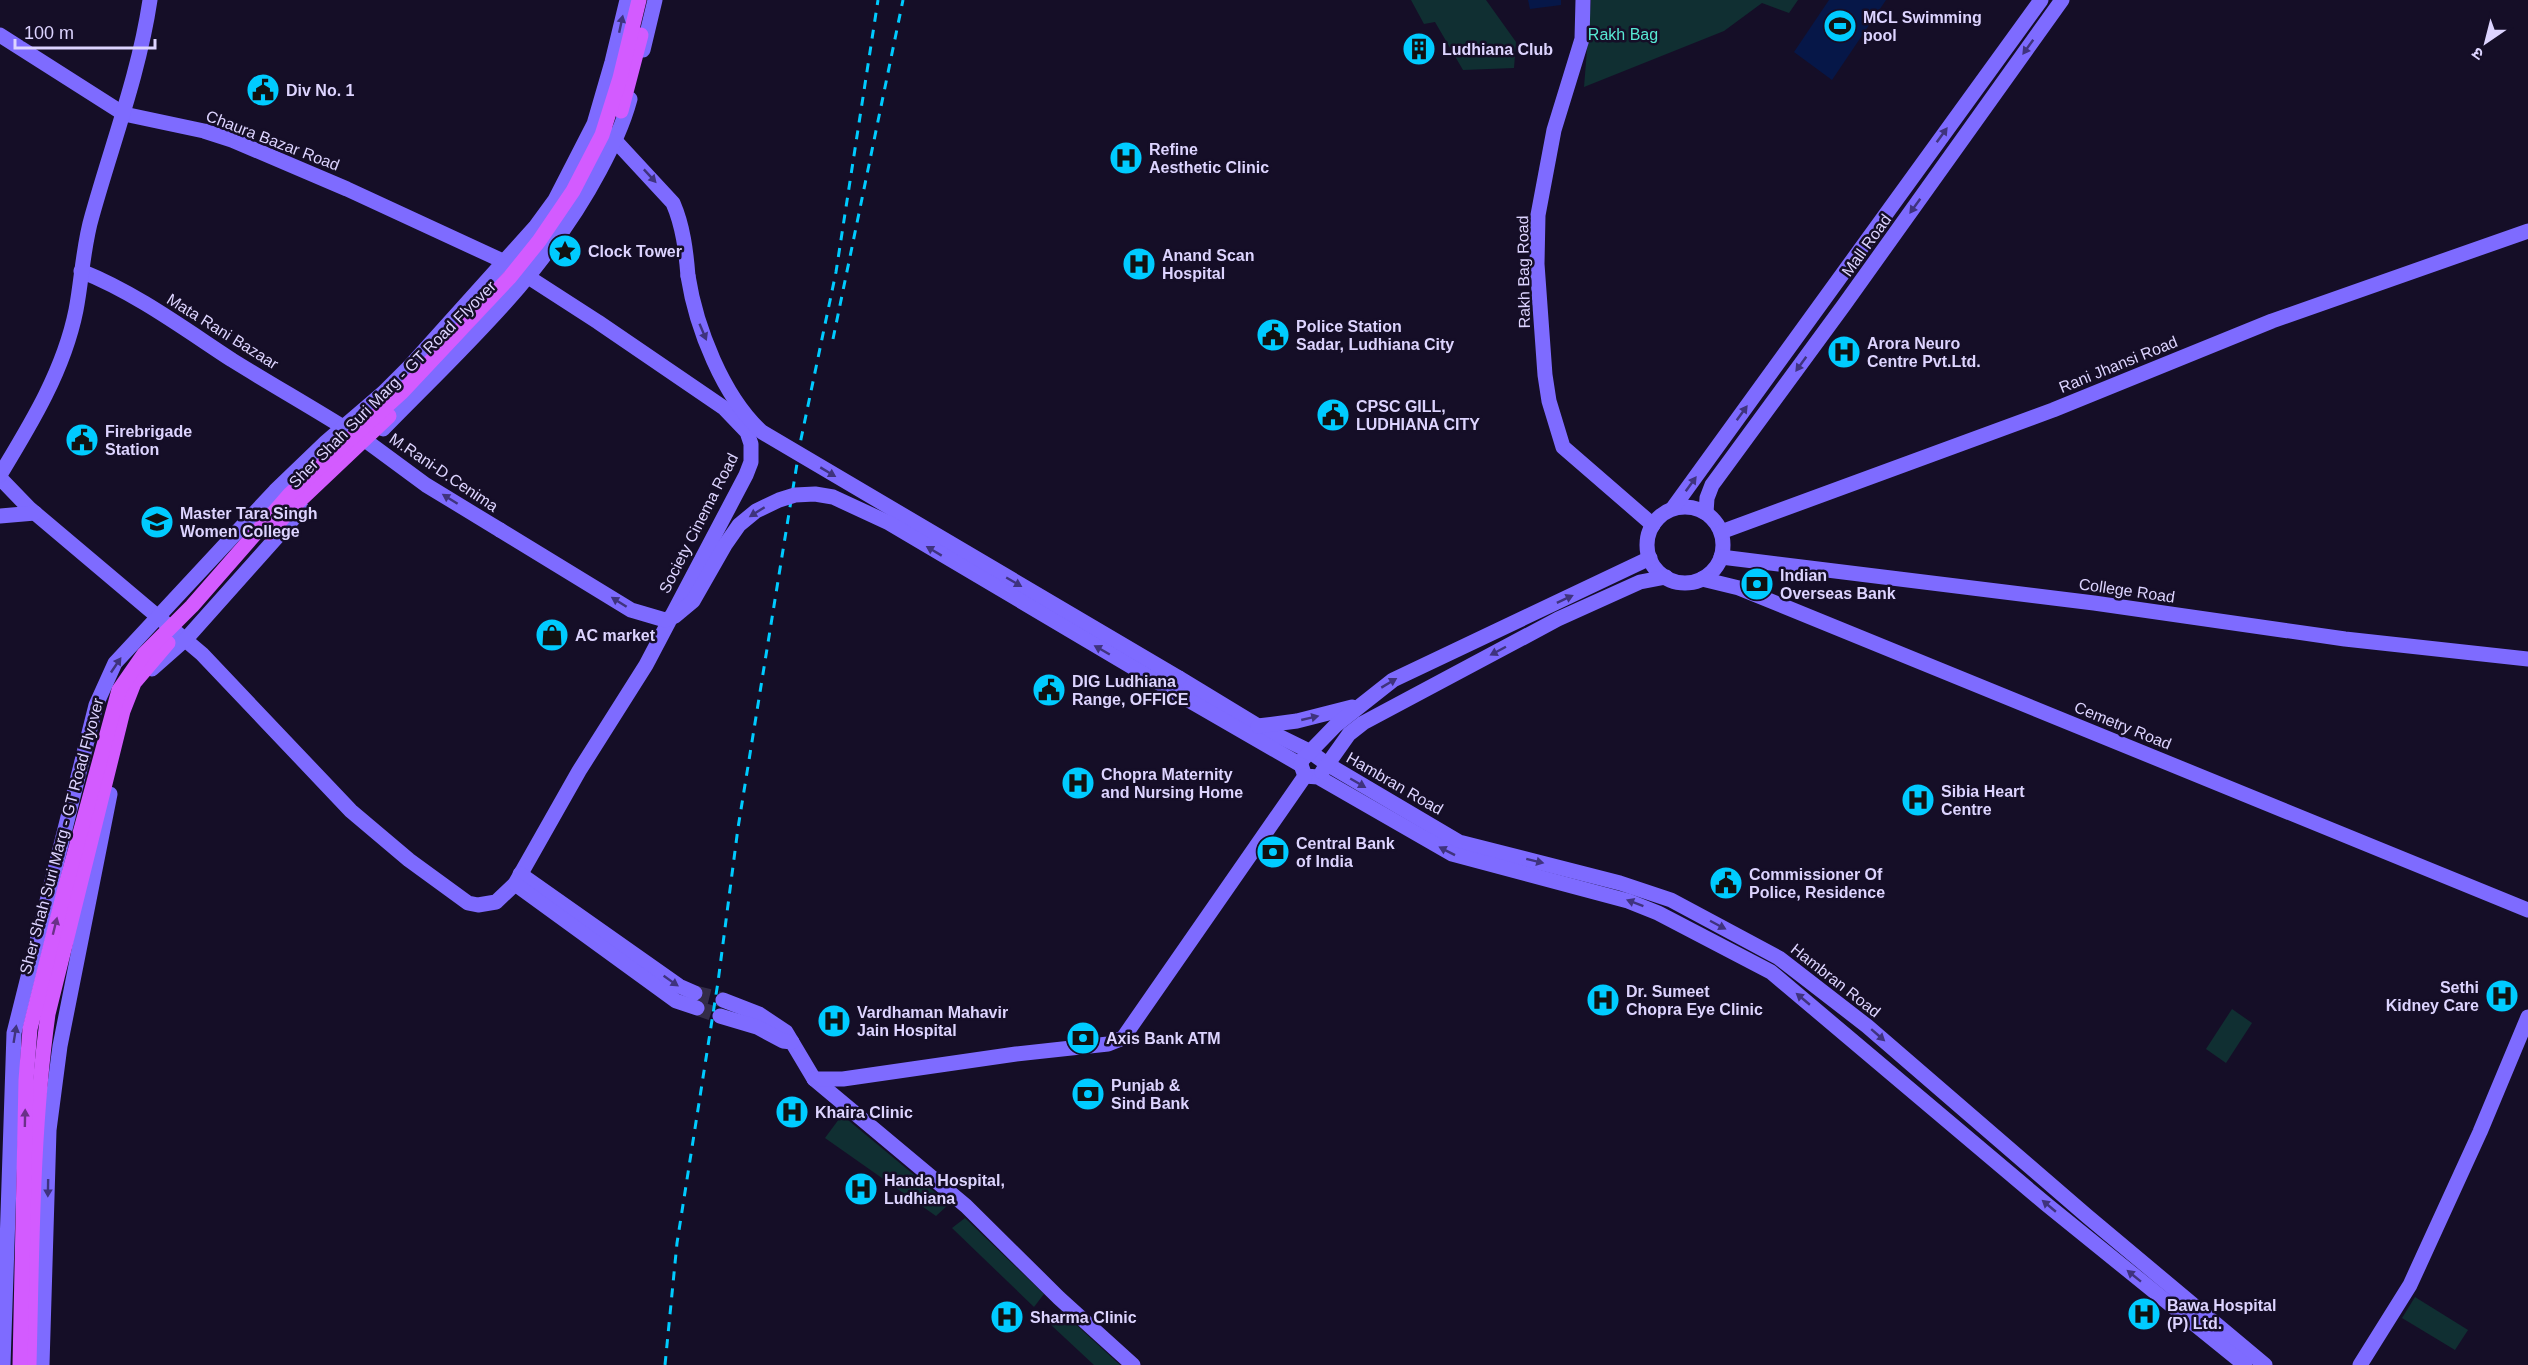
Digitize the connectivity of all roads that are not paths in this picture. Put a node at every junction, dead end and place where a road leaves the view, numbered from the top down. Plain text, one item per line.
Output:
1 (150, 0) edge
2 (627, 0) edge
3 (639, 0) edge
4 (648, 0) edge
5 (655, 0) edge
6 (1583, 0) edge
7 (2041, 0) edge
8 (2062, 0) edge
9 (0, 35) edge
10 (124, 114) junction
11 (594, 123) junction
12 (616, 139) junction
13 (2528, 231) edge
14 (505, 262) junction
15 (81, 271) junction
16 (529, 278) junction
17 (335, 434) junction
18 (1561, 438) junction
19 (369, 443) junction
20 (0, 476) edge
21 (1673, 508) junction
22 (35, 513) junction
23 (1706, 513) junction
24 (0, 516) edge
25 (1656, 521) junction
26 (1721, 532) junction
27 (1650, 558) junction
28 (1718, 563) junction
29 (1666, 578) junction
30 (1702, 579) junction
31 (1739, 588) junction
32 (159, 616) junction
33 (186, 639) junction
34 (2528, 659) edge
35 (1175, 684) junction
36 (1360, 705) junction
37 (1258, 726) junction
38 (1312, 767) junction
39 (517, 879) junction
40 (2528, 910) edge
41 (694, 993) tunnel mouth
42 (723, 1000) tunnel mouth
43 (697, 1008) tunnel mouth
44 (720, 1016) tunnel mouth
45 (2528, 1017) edge
46 (792, 1042) junction
47 (813, 1079) junction
48 (3, 1365) edge
49 (20, 1365) edge
50 (29, 1365) edge
51 (42, 1365) edge
52 (1133, 1365) edge
53 (2245, 1365) edge
54 (2265, 1365) edge
55 (2360, 1365) edge

1 - 10 street
11 -> 2 street
49 -> 3 main road, Sher Shah Suri Marg - GT Road Flyover, bridge
4 - 50 main road, Sher Shah Suri Marg - GT Road Flyover, bridge
5 - 12 street
6 - 18 street, Rakh Bag Road
21 -> 7 street, Mall Road
8 -> 23 street, Mall Road
9 - 10 street, Chaura Bazar Road
10 - 14 street, Chaura Bazar Road
10 - 15 street
11 - 12 street
11 - 14 street
12 - 16 street
12 -> 35 street, bridge
13 - 26 street, Rani Jhansi Road
14 - 16 street, Society Cinema Road
14 - 17 street
15 - 17 street, Mata Rani Bazaar
15 - 20 street
16 - 19 street
16 - 39 street, Society Cinema Road
17 - 32 street
18 - 25 street
18 - 25 street, Rakh Bag Road
19 - 33 street
35 -> 19 street, M.Rani-D.Cenima, bridge
20 - 22 street
21 - 23 street
21 - 25 street
22 - 24 street
22 - 32 street
23 - 26 street
25 - 27 street
26 - 28 street
27 - 29 street
36 -> 27 street
28 - 30 street
28 - 31 street
28 - 34 street, College Road
29 - 30 street
29 -> 38 street
30 - 31 street, Cemetry Road
31 - 40 street, Cemetry Road
32 - 33 street
48 -> 32 street
33 - 39 street
33 -> 51 street
35 - 37 street
35 - 38 street
37 -> 36 street
36 - 38 street
37 - 38 street
38 - 47 street
53 -> 38 street, Hambran Road
38 -> 54 street, Hambran Road
39 -> 41 street
39 - 43 street
42 - 46 street
44 - 46 street
45 - 55 street
46 - 47 street
47 - 52 street

